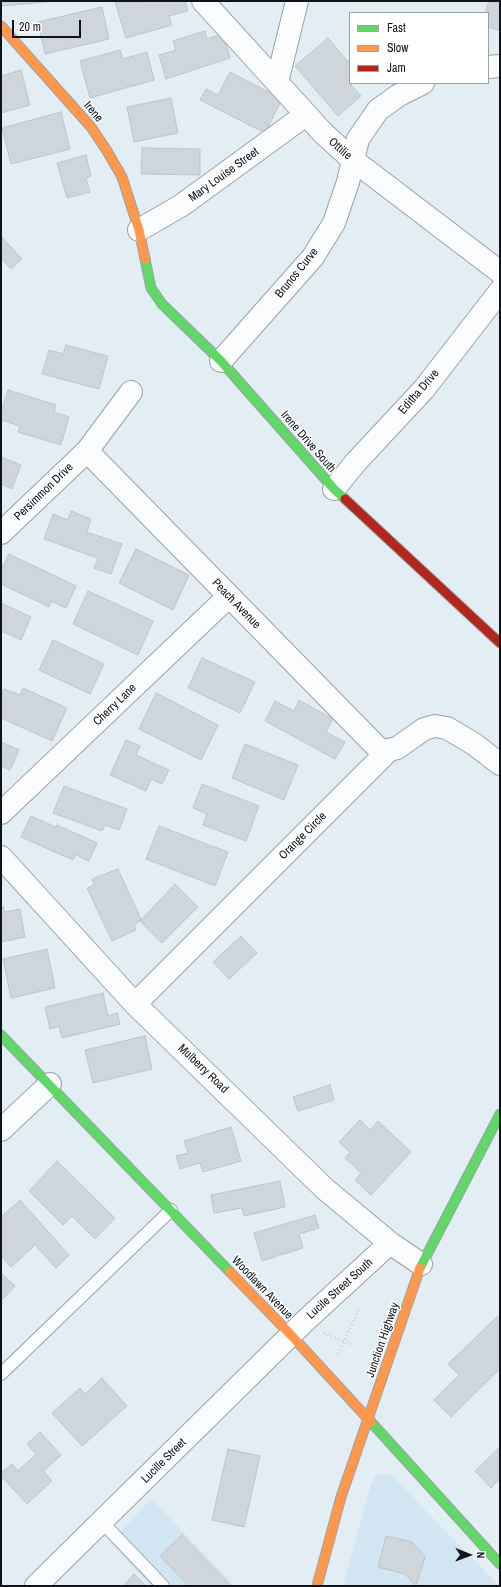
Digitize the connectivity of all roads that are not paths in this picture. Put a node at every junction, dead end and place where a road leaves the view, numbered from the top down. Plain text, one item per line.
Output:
1 (203, 1) edge
2 (297, 1) edge
3 (1, 26) edge
4 (500, 66) edge
5 (489, 67) edge
6 (277, 82) junction
7 (421, 84) edge
8 (305, 113) junction
9 (353, 160) junction
10 (139, 230) junction
11 (500, 272) edge
12 (500, 292) edge
13 (221, 361) junction
14 (132, 392) dead end
15 (87, 451) junction
16 (334, 489) junction
17 (1, 533) edge
18 (228, 597) junction
19 (500, 642) edge
20 (389, 750) junction
21 (495, 760) edge
22 (1, 814) edge
23 (1, 857) edge
24 (135, 1004) junction
25 (1, 1035) edge
26 (50, 1084) junction
27 (500, 1114) edge
28 (1, 1130) edge
29 (171, 1210) junction
30 (390, 1243) junction
31 (421, 1264) junction
32 (291, 1335) junction
33 (1, 1374) edge
34 (368, 1421) junction
35 (102, 1522) junction
36 (500, 1564) edge
37 (36, 1586) edge
38 (163, 1586) edge
39 (317, 1586) edge

1 - 6 street, Ottilie
2 - 6 street
3 - 10 street, Irene
4 - 5 street
6 - 8 street, Ottilie
7 - 9 street, Brunos Curve
8 - 9 street, Ottilie
8 - 10 street, Mary Louise Street
9 - 11 street, Ottilie
9 - 13 street, Brunos Curve
10 - 13 street, Irene Drive South
12 - 16 street, Editha Drive
13 - 16 street, Irene Drive South
14 - 15 street, Persimmon Drive
15 - 17 street, Persimmon Drive
15 - 18 street, Peach Avenue
16 - 19 street, Irene Drive South
18 - 20 street, Peach Avenue
18 - 22 street, Cherry Lane
20 - 21 street, Orange Circle
20 - 24 street, Orange Circle
23 - 24 street, Mulberry Road
24 - 30 street, Mulberry Road
25 - 26 street, Woodlawn Avenue
26 - 28 street
26 - 29 street, Woodlawn Avenue
27 - 31 street, Junction Highway
29 - 32 street, Woodlawn Avenue
29 - 33 lane
30 - 31 street, Mulberry Road
30 - 32 street, Lucile Street South
31 - 34 street, Junction Highway
32 - 34 street, Woodlawn Avenue
32 - 35 street, Lucille Street
34 - 36 street, Woodlawn Avenue
34 - 39 street, Junction Highway
35 - 37 street, Lucille Street
35 - 38 lane

